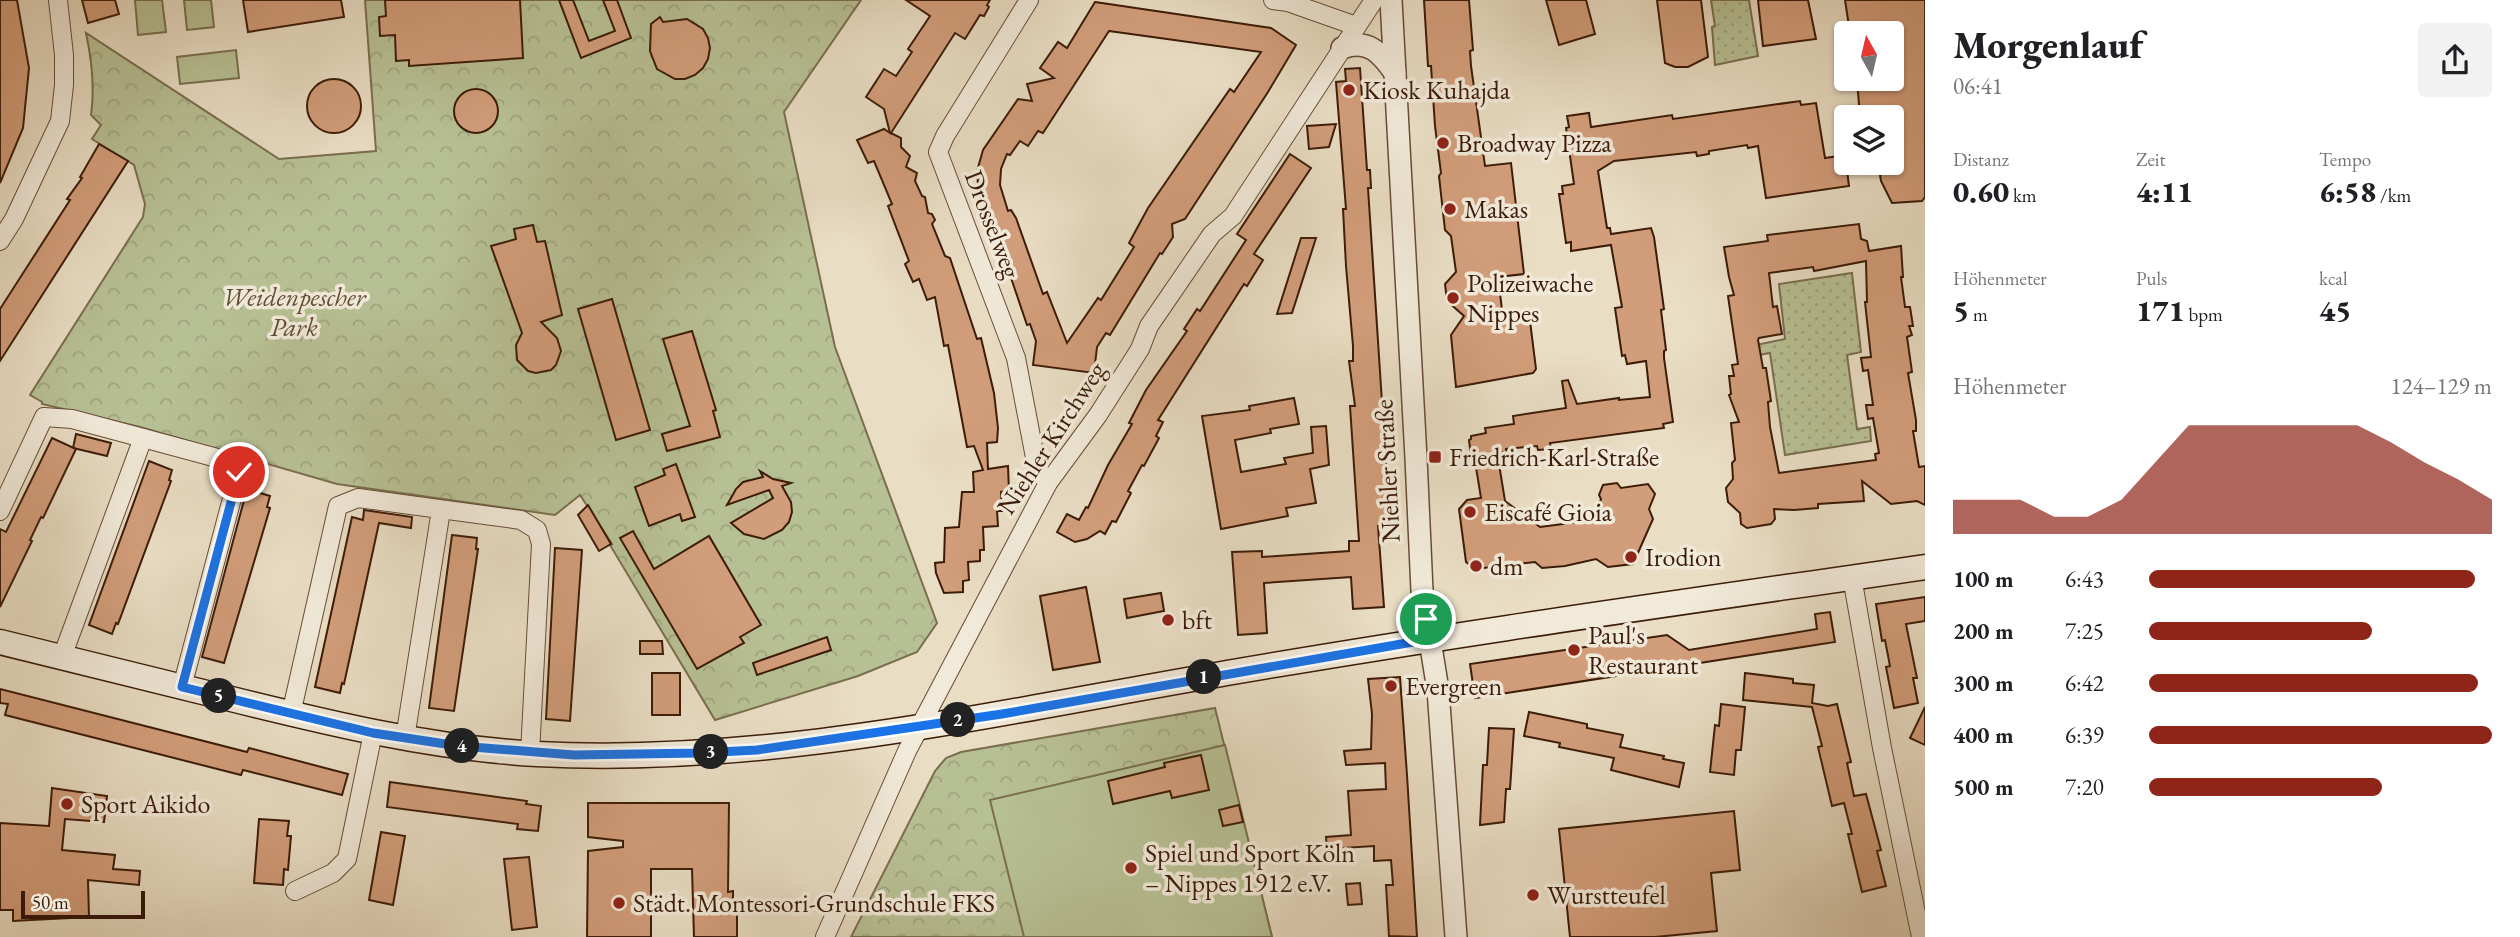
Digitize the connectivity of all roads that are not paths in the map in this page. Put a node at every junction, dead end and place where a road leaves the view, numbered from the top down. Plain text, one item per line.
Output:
1 (58, 0) edge
2 (1030, 0) edge
3 (1273, 0) edge
4 (1374, 0) edge
5 (1391, 0) edge
6 (1356, 26) junction
7 (1342, 48) junction
8 (1395, 73) junction
9 (0, 241) edge
10 (143, 438) junction
11 (1048, 483) junction
12 (442, 510) junction
13 (0, 511) edge
14 (1925, 567) edge
15 (1852, 577) junction
16 (1430, 639) junction
17 (0, 642) edge
18 (62, 657) junction
19 (182, 687) junction
20 (291, 714) junction
21 (919, 726) junction
22 (373, 733) junction
23 (405, 738) junction
24 (530, 753) junction
25 (295, 891) dead end
26 (825, 937) edge
27 (1456, 937) edge
28 (1921, 937) edge

1 - 9 street
2 - 11 street, Drosselweg
3 - 6 street
4 - 6 street, Niehler Kirchweg
5 - 8 street, Niehler Straße
6 - 7 street, Niehler Kirchweg
7 - 8 street
7 - 11 street, Niehler Kirchweg
8 - 16 street, Niehler Straße
10 - 13 street
10 - 18 street
10 - 19 street
11 - 21 street, Niehler Kirchweg
12 - 20 street
12 - 23 street
12 - 24 street
14 - 15 main road
15 - 16 main road
15 - 28 street
16 - 21 main road
16 - 27 street, Niehler Straße
17 - 18 main road
18 - 19 main road
19 - 20 main road
20 - 22 main road
21 - 24 main road
21 - 26 street, Niehler Kirchweg
22 - 23 main road
22 - 25 street
23 - 24 main road

